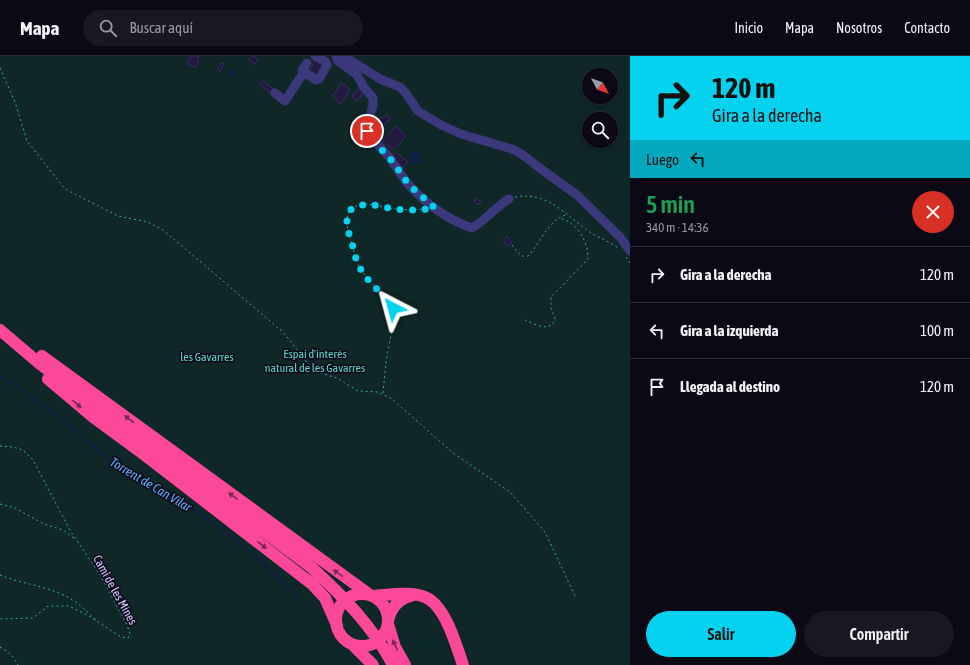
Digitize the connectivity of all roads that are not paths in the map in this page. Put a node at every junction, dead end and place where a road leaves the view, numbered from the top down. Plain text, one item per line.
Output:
1 (316, 56) edge
2 (336, 56) edge
3 (339, 56) edge
4 (275, 93) dead end
5 (509, 199) road end
6 (628, 254) edge
7 (0, 324) edge
8 (0, 330) edge
9 (19, 347) junction
10 (414, 595) junction
11 (372, 596) junction
12 (388, 622) junction
13 (337, 625) junction
14 (351, 644) junction
15 (374, 665) edge
16 (393, 665) edge
17 (405, 665) edge
18 (463, 665) edge

1 - 4 street
2 - 5 street
3 - 6 street
11 -> 7 highway
8 - 9 highway
9 -> 13 highway
9 - 16 highway
10 - 11 highway
10 - 12 highway
10 - 18 highway
11 - 12 highway
11 - 13 highway
12 - 14 highway
17 -> 12 highway
13 - 14 highway
14 - 15 highway

